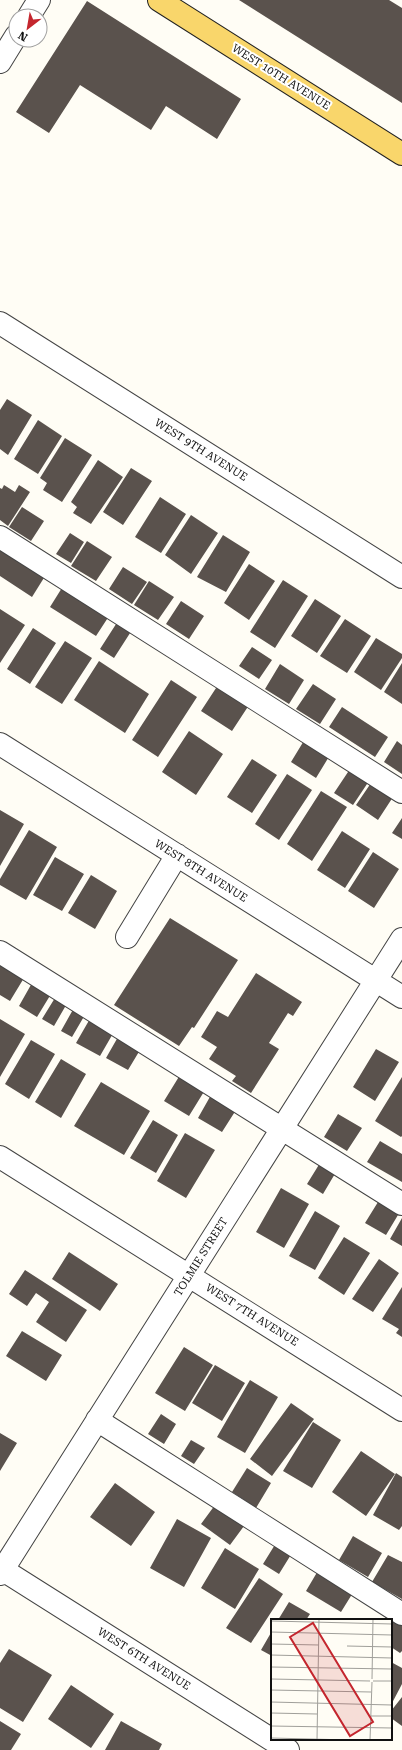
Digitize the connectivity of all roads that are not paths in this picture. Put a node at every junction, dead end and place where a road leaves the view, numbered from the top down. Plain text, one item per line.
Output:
1 (159, 0) edge
2 (9, 48) edge
3 (0, 62) edge
4 (402, 154) edge
5 (0, 324) edge
6 (0, 537) edge
7 (402, 577) edge
8 (0, 744) edge
9 (402, 792) edge
10 (177, 855) junction
11 (127, 937) dead end
12 (402, 939) edge
13 (0, 952) edge
14 (376, 981) junction
15 (402, 997) edge
16 (283, 1128) junction
17 (0, 1157) edge
18 (402, 1204) edge
19 (189, 1276) junction
20 (402, 1410) edge
21 (97, 1420) junction
22 (1, 1571) edge
23 (402, 1614) edge
24 (271, 1739) edge
25 (272, 1740) edge
26 (288, 1750) edge

1 - 4 main road, WEST 10TH AVENUE
2 - 3 street
5 - 7 street, WEST 9TH AVENUE
6 - 9 street
8 - 10 street, WEST 8TH AVENUE
10 - 11 street
10 - 14 street, WEST 8TH AVENUE
12 - 14 street, TOLMIE STREET
13 - 16 street
14 - 15 street, WEST 8TH AVENUE
14 - 16 street, TOLMIE STREET
16 - 18 street
16 - 19 street, TOLMIE STREET
17 - 19 street, WEST 7TH AVENUE
19 - 20 street, WEST 7TH AVENUE
19 - 21 street, TOLMIE STREET
21 - 22 street, TOLMIE STREET
21 - 23 street
22 - 24 street, WEST 6TH AVENUE
25 - 26 street, WEST 6TH AVENUE

